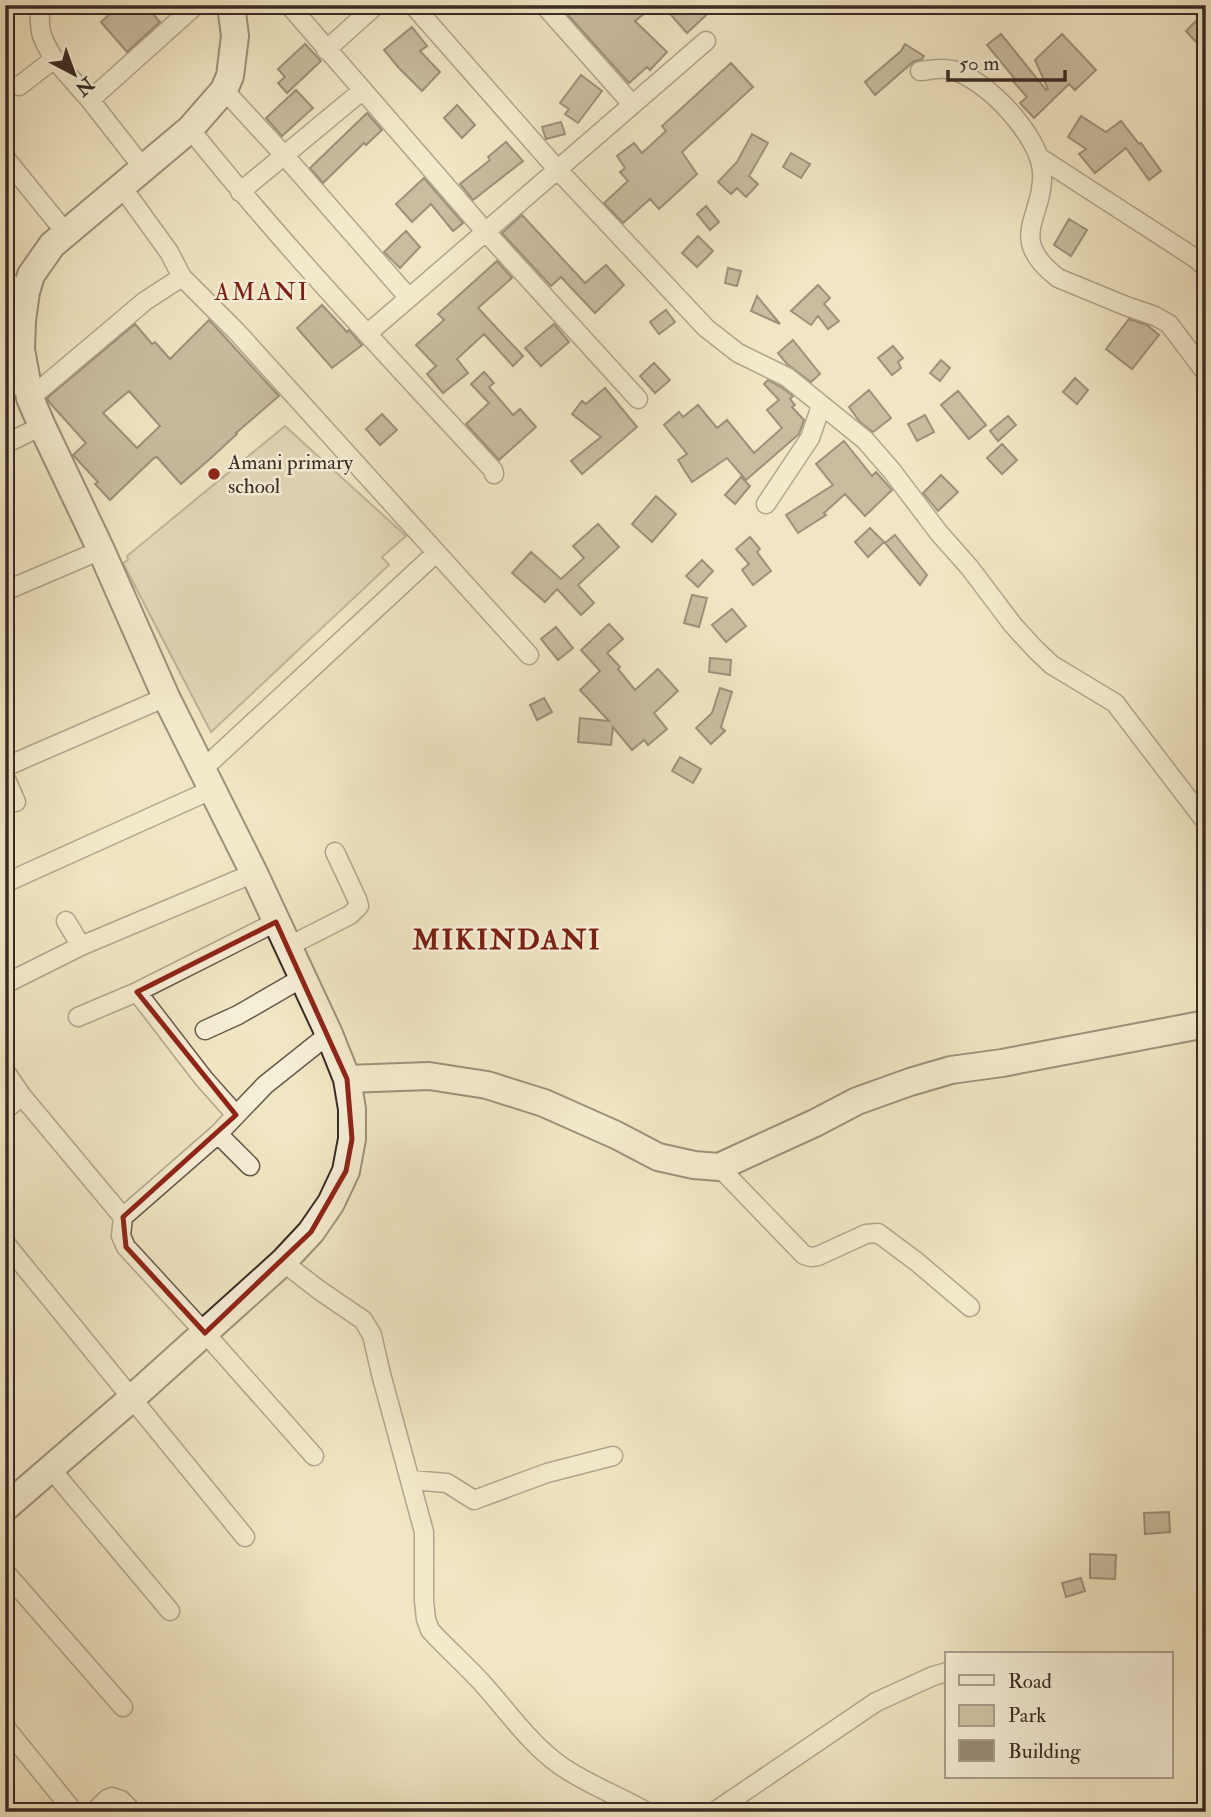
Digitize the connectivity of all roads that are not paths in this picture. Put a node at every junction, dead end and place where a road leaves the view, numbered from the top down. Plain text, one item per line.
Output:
1 (40, 5) edge
2 (196, 5) edge
3 (231, 5) edge
4 (289, 5) edge
5 (376, 5) edge
6 (413, 5) edge
7 (544, 5) edge
8 (1200, 5) edge
9 (1206, 11) edge
10 (706, 41) dead end
11 (327, 50) junction
12 (54, 59) junction
13 (920, 71) dead end
14 (19, 86) dead end
15 (224, 90) junction
16 (363, 90) junction
17 (90, 100) junction
18 (632, 104) junction
19 (190, 130) junction
20 (284, 155) junction
21 (1039, 157) junction
22 (5, 158) edge
23 (144, 169) junction
24 (557, 169) junction
25 (122, 187) junction
26 (240, 192) junction
27 (485, 231) junction
28 (66, 233) junction
29 (1206, 267) edge
30 (182, 277) junction
31 (16, 287) edge
32 (409, 298) junction
33 (367, 334) junction
34 (1206, 373) edge
35 (21, 389) edge
36 (638, 399) dead end
37 (821, 406) junction
38 (42, 426) junction
39 (5, 444) edge
40 (494, 474) dead end
41 (766, 504) dead end
42 (101, 550) junction
43 (436, 553) junction
44 (5, 591) edge
45 (529, 655) dead end
46 (166, 697) junction
47 (5, 768) edge
48 (5, 777) edge
49 (207, 779) junction
50 (16, 802) dead end
51 (1206, 822) edge
52 (335, 852) dead end
53 (254, 873) junction
54 (5, 883) edge
55 (66, 920) dead end
56 (276, 922) junction
57 (81, 946) junction
58 (287, 947) junction
59 (302, 978) junction
60 (5, 984) edge
61 (137, 992) junction
62 (78, 1017) dead end
63 (1206, 1024) edge
64 (205, 1030) dead end
65 (329, 1034) junction
66 (5, 1071) edge
67 (347, 1079) junction
68 (22, 1096) junction
69 (5, 1110) edge
70 (236, 1115) junction
71 (218, 1134) junction
72 (250, 1166) dead end
73 (719, 1167) junction
74 (123, 1217) junction
75 (5, 1243) edge
76 (283, 1262) junction
77 (970, 1307) dead end
78 (205, 1333) junction
79 (131, 1399) junction
80 (314, 1456) dead end
81 (613, 1456) dead end
82 (51, 1469) junction
83 (411, 1479) junction
84 (5, 1508) edge
85 (245, 1536) dead end
86 (5, 1572) edge
87 (170, 1611) dead end
88 (945, 1673) edge
89 (123, 1707) dead end
90 (5, 1727) edge
91 (71, 1811) edge
92 (94, 1812) edge
93 (133, 1812) edge
94 (647, 1812) edge
95 (714, 1812) edge

1 - 12 street
2 - 17 street
3 - 15 street
4 - 11 street
5 - 11 street
6 - 24 street
7 - 18 street
8 - 9 street
10 - 18 street
11 - 16 street
12 - 14 street
12 - 17 street
13 - 21 street
15 - 19 street
15 - 20 street
16 - 20 street
16 - 27 street
17 - 23 street
18 - 24 street
19 - 23 street
19 - 26 street
20 - 26 street
20 - 32 street
21 - 29 street
21 - 34 street
22 - 28 street
23 - 25 street
24 - 27 street
24 - 37 street
25 - 28 street
25 - 30 street
26 - 33 street
27 - 32 street
27 - 36 street
28 - 31 street
30 - 35 street
30 - 43 street
31 - 35 street
32 - 33 street
33 - 40 street
35 - 38 street
37 - 41 street
37 - 51 street
38 - 39 street
38 - 42 street
42 - 44 street
42 - 46 street
43 - 45 street
43 - 49 street
46 - 47 street
46 - 49 street
48 - 50 street
49 - 53 street
49 - 54 street
52 - 58 street
53 - 56 street
53 - 57 street
55 - 57 street
56 - 58 street
56 - 61 street
57 - 60 street
58 - 59 street
59 - 64 street
59 - 65 street
61 - 62 street
61 - 70 street
63 - 73 street
65 - 67 street
65 - 70 street
66 - 68 street
67 - 73 street
67 - 76 street
68 - 69 street
68 - 74 street
70 - 71 street
71 - 72 street
71 - 74 street
73 - 77 street
74 - 78 street
75 - 79 street
76 - 78 street
76 - 83 street
78 - 79 street
78 - 80 street
79 - 82 street
79 - 85 street
81 - 83 street
82 - 84 street
82 - 87 street
83 - 94 street
86 - 89 street
88 - 95 street
90 - 91 street
92 - 93 street

